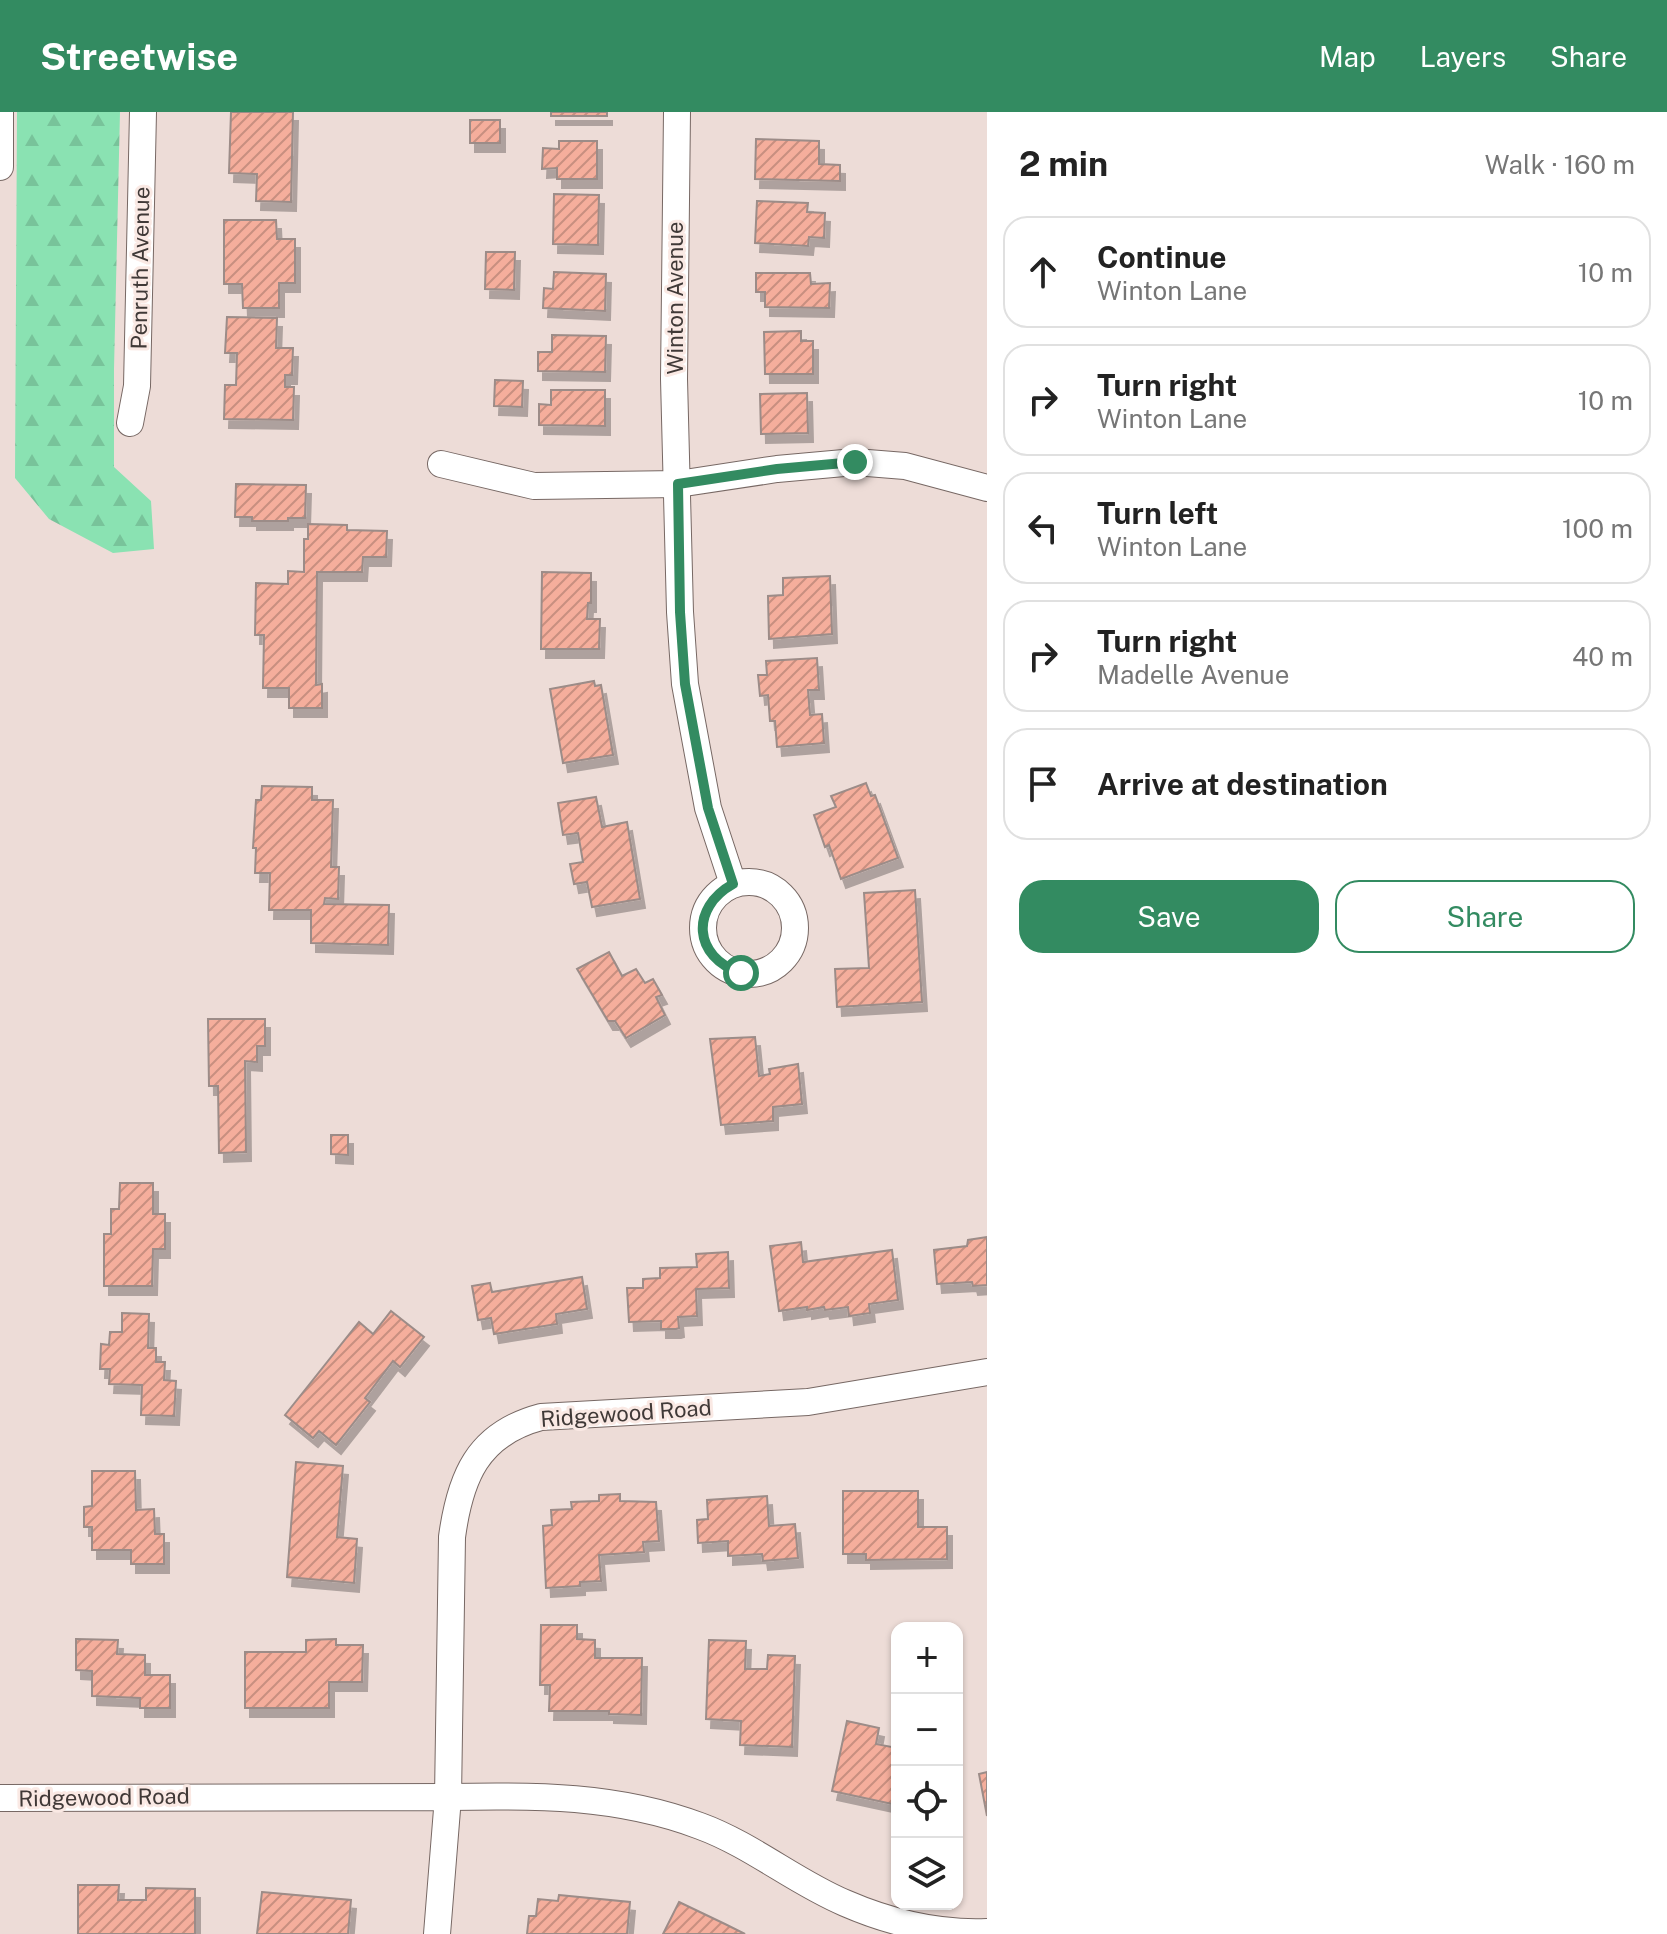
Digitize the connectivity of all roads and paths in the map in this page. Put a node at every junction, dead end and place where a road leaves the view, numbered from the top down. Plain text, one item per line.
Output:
1 (0, 112) edge
2 (143, 112) edge
3 (677, 112) edge
4 (0, 167) edge
5 (130, 423) dead end
6 (441, 464) dead end
7 (678, 484) junction
8 (987, 488) edge
9 (733, 884) dead end
10 (987, 1372) edge
11 (448, 1797) junction
12 (0, 1798) edge
13 (987, 1932) edge
14 (437, 1934) edge

1 - 4 street
2 - 5 street, Penruth Avenue
3 - 7 street, Winton Avenue
6 - 7 street
7 - 8 street
7 - 9 street, Winton Avenue
10 - 11 street, Ridgewood Road
11 - 12 street, Ridgewood Road
11 - 13 street, Ridgewood Road
11 - 14 street

